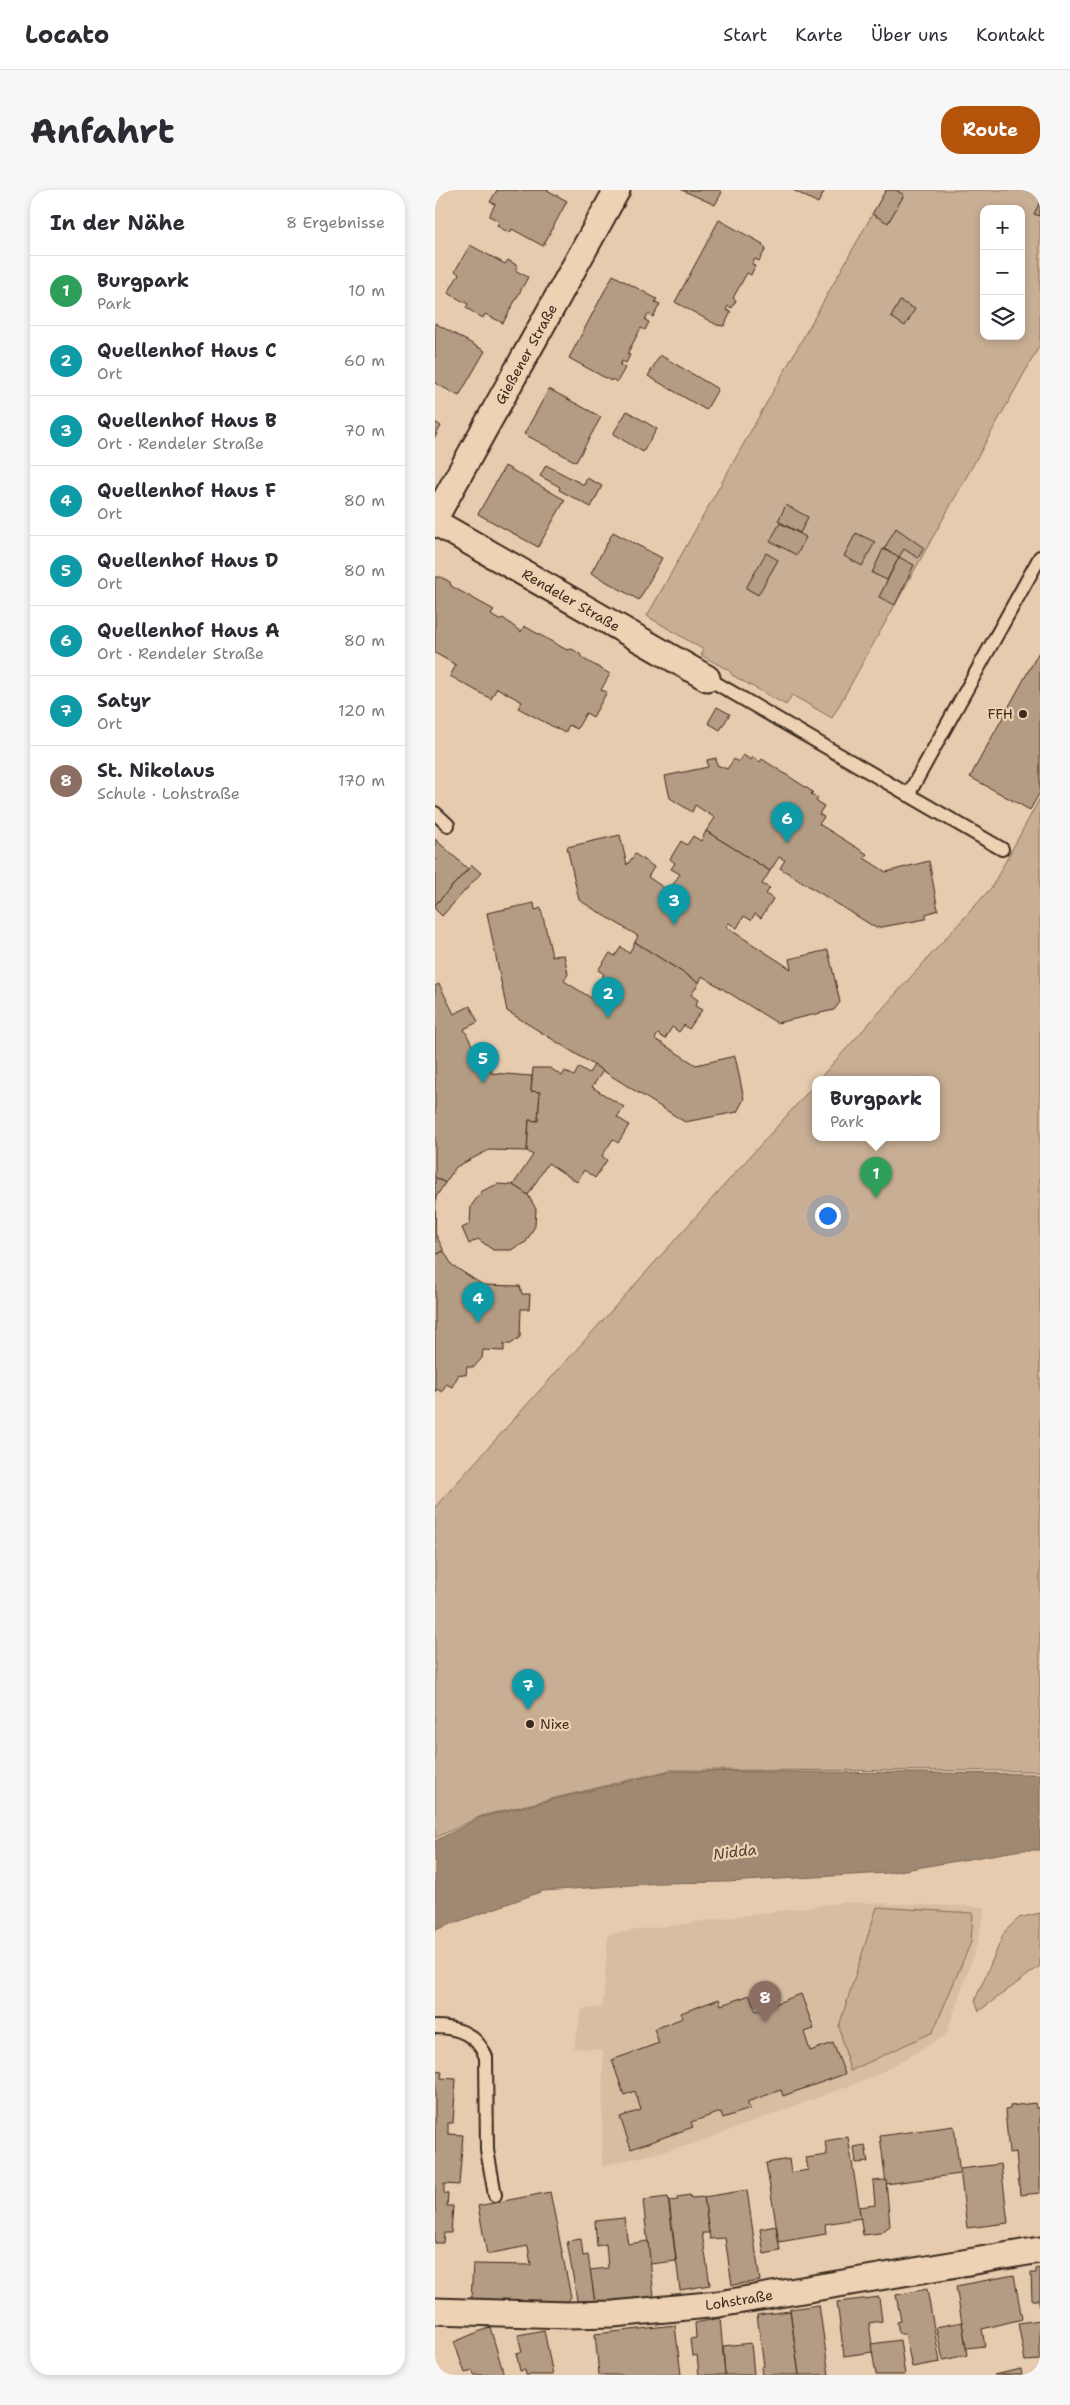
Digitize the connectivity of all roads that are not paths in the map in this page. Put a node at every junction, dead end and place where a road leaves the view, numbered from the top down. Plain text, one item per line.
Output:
1 (617, 190) edge
2 (435, 518) edge
3 (435, 522) edge
4 (1040, 557) edge
5 (707, 678) joint
6 (908, 795) junction
7 (435, 813) edge
8 (448, 825) dead end
9 (1002, 850) dead end
10 (435, 2028) edge
11 (495, 2195) dead end
12 (1040, 2250) edge
13 (435, 2311) edge

1 - 2 street, Gießener Straße
3 - 5 street, Rendeler Straße
4 - 6 lane
5 - 6 lane
6 - 9 lane
7 - 8 lane
10 - 11 lane
12 - 13 street, Lohstraße

